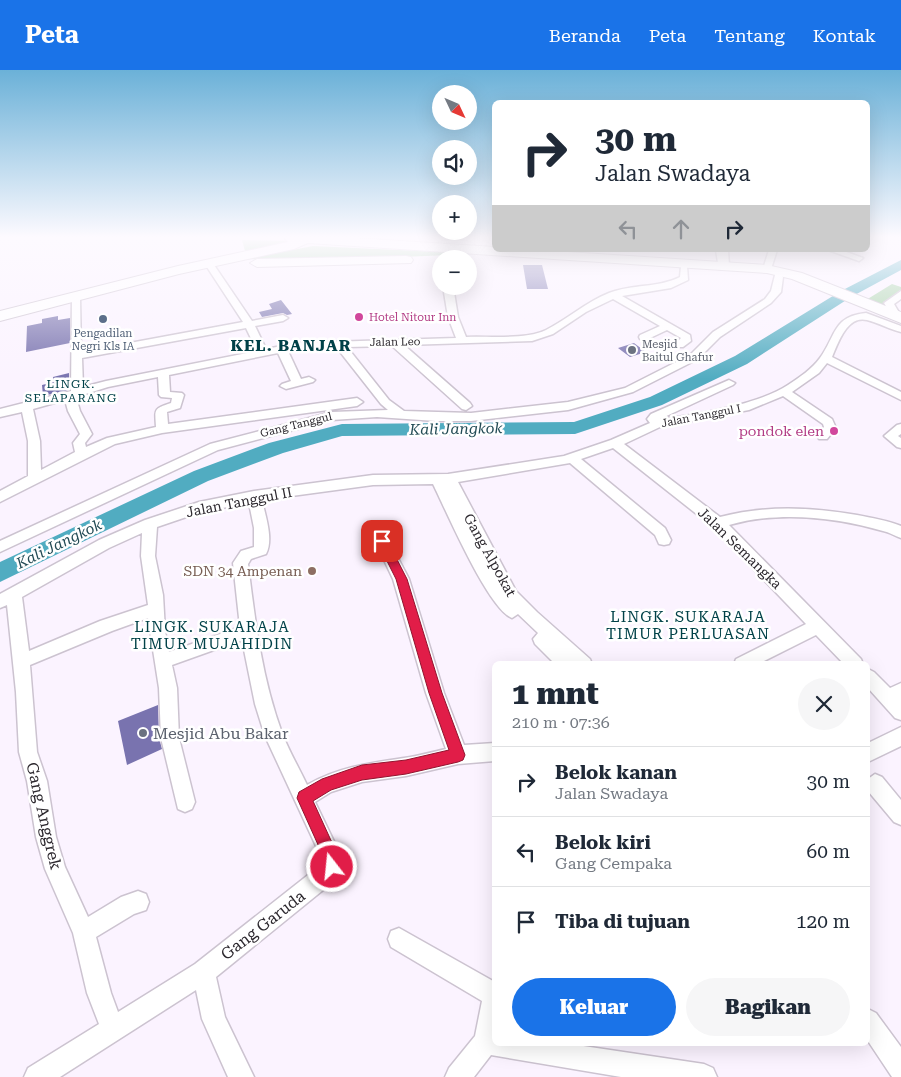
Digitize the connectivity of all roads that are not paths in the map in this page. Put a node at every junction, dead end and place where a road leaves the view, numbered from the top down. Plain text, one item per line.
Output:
1 (122, 285) edge
2 (228, 285) edge
3 (671, 285) edge
4 (775, 285) edge
5 (810, 285) edge
6 (901, 294) edge
7 (449, 295) edge
8 (613, 295) junction
9 (75, 296) junction
10 (0, 316) edge
11 (282, 318) dead end
12 (894, 319) edge
13 (250, 325) junction
14 (667, 327) junction
15 (644, 337) dead end
16 (462, 341) junction
17 (394, 342) junction
18 (339, 344) junction
19 (679, 345) dead end
20 (282, 349) junction
21 (263, 353) junction
22 (76, 356) junction
23 (826, 358) junction
24 (163, 372) junction
25 (309, 380) dead end
26 (297, 383) junction
27 (729, 383) dead end
28 (286, 386) dead end
29 (784, 392) junction
30 (74, 393) junction
31 (901, 397) edge
32 (357, 402) dead end
33 (466, 406) dead end
34 (27, 407) junction
35 (0, 413) edge
36 (400, 414) junction
37 (658, 424) junction
38 (901, 428) edge
39 (162, 429) junction
40 (823, 436) dead end
41 (614, 443) junction
42 (901, 444) edge
43 (82, 454) dead end
44 (572, 458) junction
45 (35, 478) junction
46 (444, 480) junction
47 (254, 496) junction
48 (0, 498) edge
49 (718, 523) junction
50 (150, 524) junction
51 (901, 533) edge
52 (664, 540) dead end
53 (382, 541) dead end
54 (0, 546) edge
55 (7, 598) edge
56 (155, 609) junction
57 (819, 626) junction
58 (248, 631) junction
59 (164, 661) junction
60 (576, 661) edge
61 (748, 661) edge
62 (852, 661) edge
63 (22, 662) junction
64 (870, 678) edge
65 (894, 695) edge
66 (901, 712) edge
67 (901, 736) edge
68 (492, 752) edge
69 (870, 752) edge
70 (458, 755) junction
71 (870, 782) edge
72 (304, 798) junction
73 (185, 802) dead end
74 (901, 815) edge
75 (138, 902) dead end
76 (84, 932) junction
77 (399, 939) dead end
78 (203, 972) junction
79 (492, 992) edge
80 (492, 1010) edge
81 (870, 1024) edge
82 (112, 1028) junction
83 (486, 1042) junction
84 (492, 1043) edge
85 (512, 1046) edge
86 (901, 1068) edge
87 (620, 1071) edge
88 (37, 1077) edge
89 (241, 1077) edge
90 (458, 1077) edge
91 (704, 1077) edge

1 - 9 main road
2 - 13 street
3 - 8 street, Jalan Leo
4 - 36 street, Gang Tanggul
5 - 12 main road
6 - 12 street
7 - 16 street
8 - 14 street
8 - 16 street, Jalan Leo
9 - 10 main road
9 - 22 street
11 - 13 street
12 - 23 street, Jalan Tanggul I
13 - 21 street
13 - 22 street
14 - 15 street
14 - 19 street
16 - 17 street, Jalan Leo
17 - 18 street, Jalan Leo
17 - 33 street
18 - 20 street, Jalan Leo
18 - 36 street
20 - 21 street, Jalan Leo
20 - 26 street
21 - 24 street, Jalan Leo
22 - 30 street
23 - 29 street, Jalan Tanggul I
23 - 31 street
24 - 30 street, Jalan Leo
24 - 39 street
25 - 26 street
26 - 28 street
27 - 37 street
29 - 37 street, Jalan Tanggul I
29 - 40 street
30 - 34 street, Jalan Leo
30 - 43 street
32 - 39 street
34 - 35 street, Jalan Leo
34 - 45 street
36 - 54 street, Gang Tanggul
37 - 41 street, Jalan Tanggul I
38 - 42 street
39 - 45 street
41 - 44 street, Jalan Tanggul I
41 - 49 street, Jalan Semangka
44 - 46 street, Jalan Tanggul I
44 - 52 street
45 - 48 street
46 - 47 street, Jalan Tanggul II
46 - 60 street, Gang Alpokat
47 - 50 street, Jalan Tanggul II
47 - 58 street
49 - 51 street
49 - 57 street, Jalan Semangka
50 - 55 street, Jalan Tanggul II
50 - 56 street
53 - 70 street
55 - 63 street, Gang Anggrek
56 - 59 street
56 - 63 street
57 - 61 street
57 - 62 street, Jalan Semangka
58 - 59 street
58 - 72 street
59 - 73 street
63 - 76 street, Gang Anggrek
64 - 65 street
65 - 66 street
67 - 69 street
68 - 70 street
70 - 72 street
71 - 74 street
72 - 78 street, Gang Garuda
75 - 76 street
76 - 82 street, Gang Anggrek
77 - 79 street
78 - 82 street, Gang Garuda
78 - 89 street
80 - 83 street
81 - 86 street
82 - 88 street, Gang Garuda
83 - 84 street
83 - 90 street
85 - 87 street
87 - 91 street

